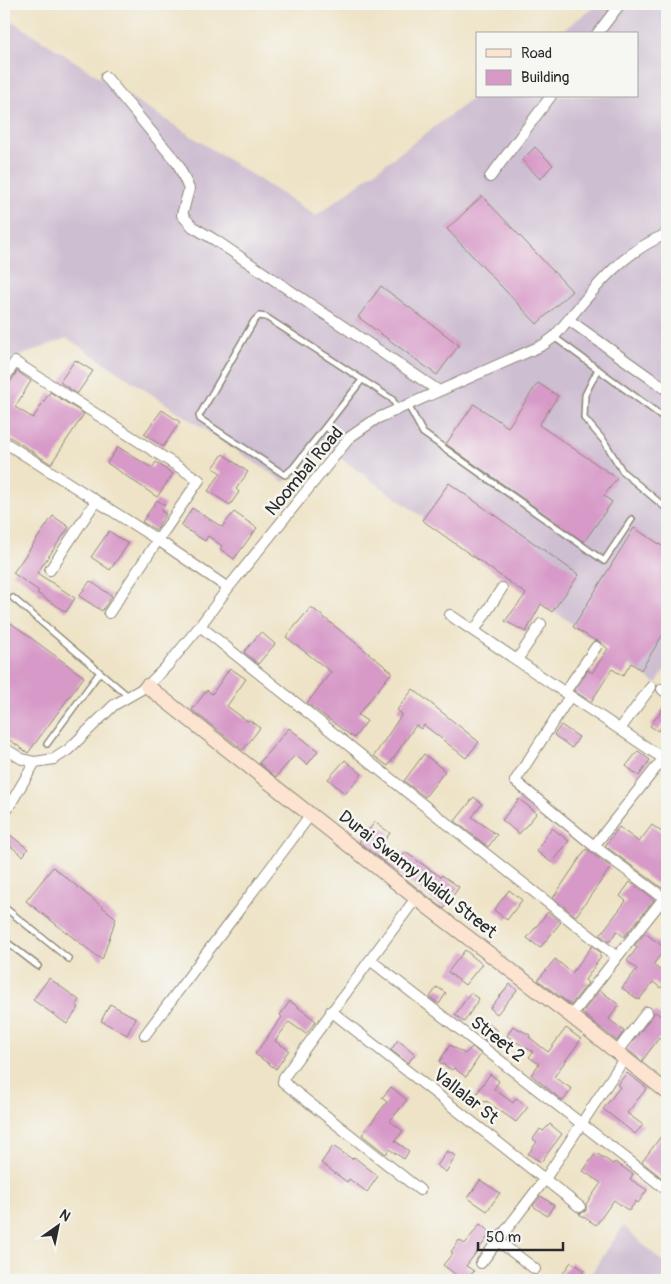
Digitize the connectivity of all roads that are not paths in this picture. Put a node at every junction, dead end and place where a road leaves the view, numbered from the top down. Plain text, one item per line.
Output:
1 (620, 4) edge
2 (599, 32) edge
3 (106, 77) dead end
4 (549, 98) edge
5 (490, 177) dead end
6 (667, 234) edge
7 (569, 320) junction
8 (554, 337) junction
9 (598, 368) junction
10 (4, 379) edge
11 (362, 380) junction
12 (667, 390) edge
13 (439, 391) junction
14 (403, 407) junction
15 (667, 420) edge
16 (326, 427) junction
17 (334, 433) dead end
18 (4, 442) edge
19 (293, 468) junction
20 (301, 474) dead end
21 (96, 501) junction
22 (667, 509) edge
23 (632, 519) dead end
24 (158, 540) junction
25 (50, 570) dead end
26 (228, 588) junction
27 (502, 588) dead end
28 (13, 598) dead end
29 (109, 613) dead end
30 (450, 615) dead end
31 (541, 624) dead end
32 (200, 626) junction
33 (474, 631) junction
34 (596, 647) dead end
35 (517, 660) junction
36 (100, 672) junction
37 (146, 686) junction
38 (660, 690) edge
39 (567, 694) junction
40 (128, 696) junction
41 (620, 730) junction
42 (46, 744) dead end
43 (4, 748) edge
44 (666, 758) edge
45 (35, 762) junction
46 (311, 814) junction
47 (4, 815) edge
48 (594, 846) junction
49 (666, 896) edge
50 (416, 898) junction
51 (4, 907) edge
52 (4, 940) edge
53 (617, 957) junction
54 (70, 959) dead end
55 (370, 960) junction
56 (38, 966) dead end
57 (331, 1011) junction
58 (647, 1012) dead end
59 (571, 1016) junction
60 (145, 1035) dead end
61 (620, 1056) junction
62 (667, 1092) edge
63 (581, 1123) junction
64 (544, 1179) junction
65 (420, 1190) dead end
66 (667, 1190) edge
67 (580, 1207) dead end
68 (498, 1240) junction
69 (481, 1263) dead end
70 (535, 1269) dead end

1 - 2 street
3 - 13 street
4 - 5 street
6 - 7 street, Noombal Road
7 - 8 street, Noombal Road
7 - 12 street
8 - 9 lane
8 - 13 street, Noombal Road
9 - 15 lane
9 - 22 lane
10 - 24 street
11 - 14 lane
11 - 16 lane
11 - 19 lane
13 - 14 street, Noombal Road
14 - 23 lane
14 - 26 street, Noombal Road
16 - 17 lane
16 - 19 lane
18 - 21 street
19 - 20 lane
21 - 24 street
21 - 25 street
24 - 26 street
24 - 29 street
26 - 32 street, Noombal Road
27 - 33 street
28 - 36 lane
30 - 33 street
31 - 35 street
32 - 37 street, Noombal Road
32 - 53 street
33 - 35 street
34 - 39 street
35 - 39 street
36 - 40 lane
36 - 42 lane
37 - 40 street, Noombal Road
37 - 46 street, Durai Swamy Naidu Street
38 - 41 street
39 - 41 street
39 - 48 street
40 - 45 street, Noombal Road
41 - 44 street
43 - 45 street
44 - 48 street
45 - 47 street
46 - 50 street, Durai Swamy Naidu Street
46 - 60 street
48 - 49 street
49 - 53 street
50 - 55 street
50 - 59 street, Durai Swamy Naidu Street
51 - 54 lane
52 - 56 lane
53 - 59 street
55 - 57 street
55 - 63 street, Street 2
57 - 64 street, Vallalar St
57 - 65 street
58 - 61 street
59 - 61 street, Durai Swamy Naidu Street
61 - 62 street, Durai Swamy Naidu Street
61 - 63 street
63 - 64 street
63 - 66 street, Street 2
64 - 67 street, Vallalar St
64 - 68 street
68 - 69 street
68 - 70 street

